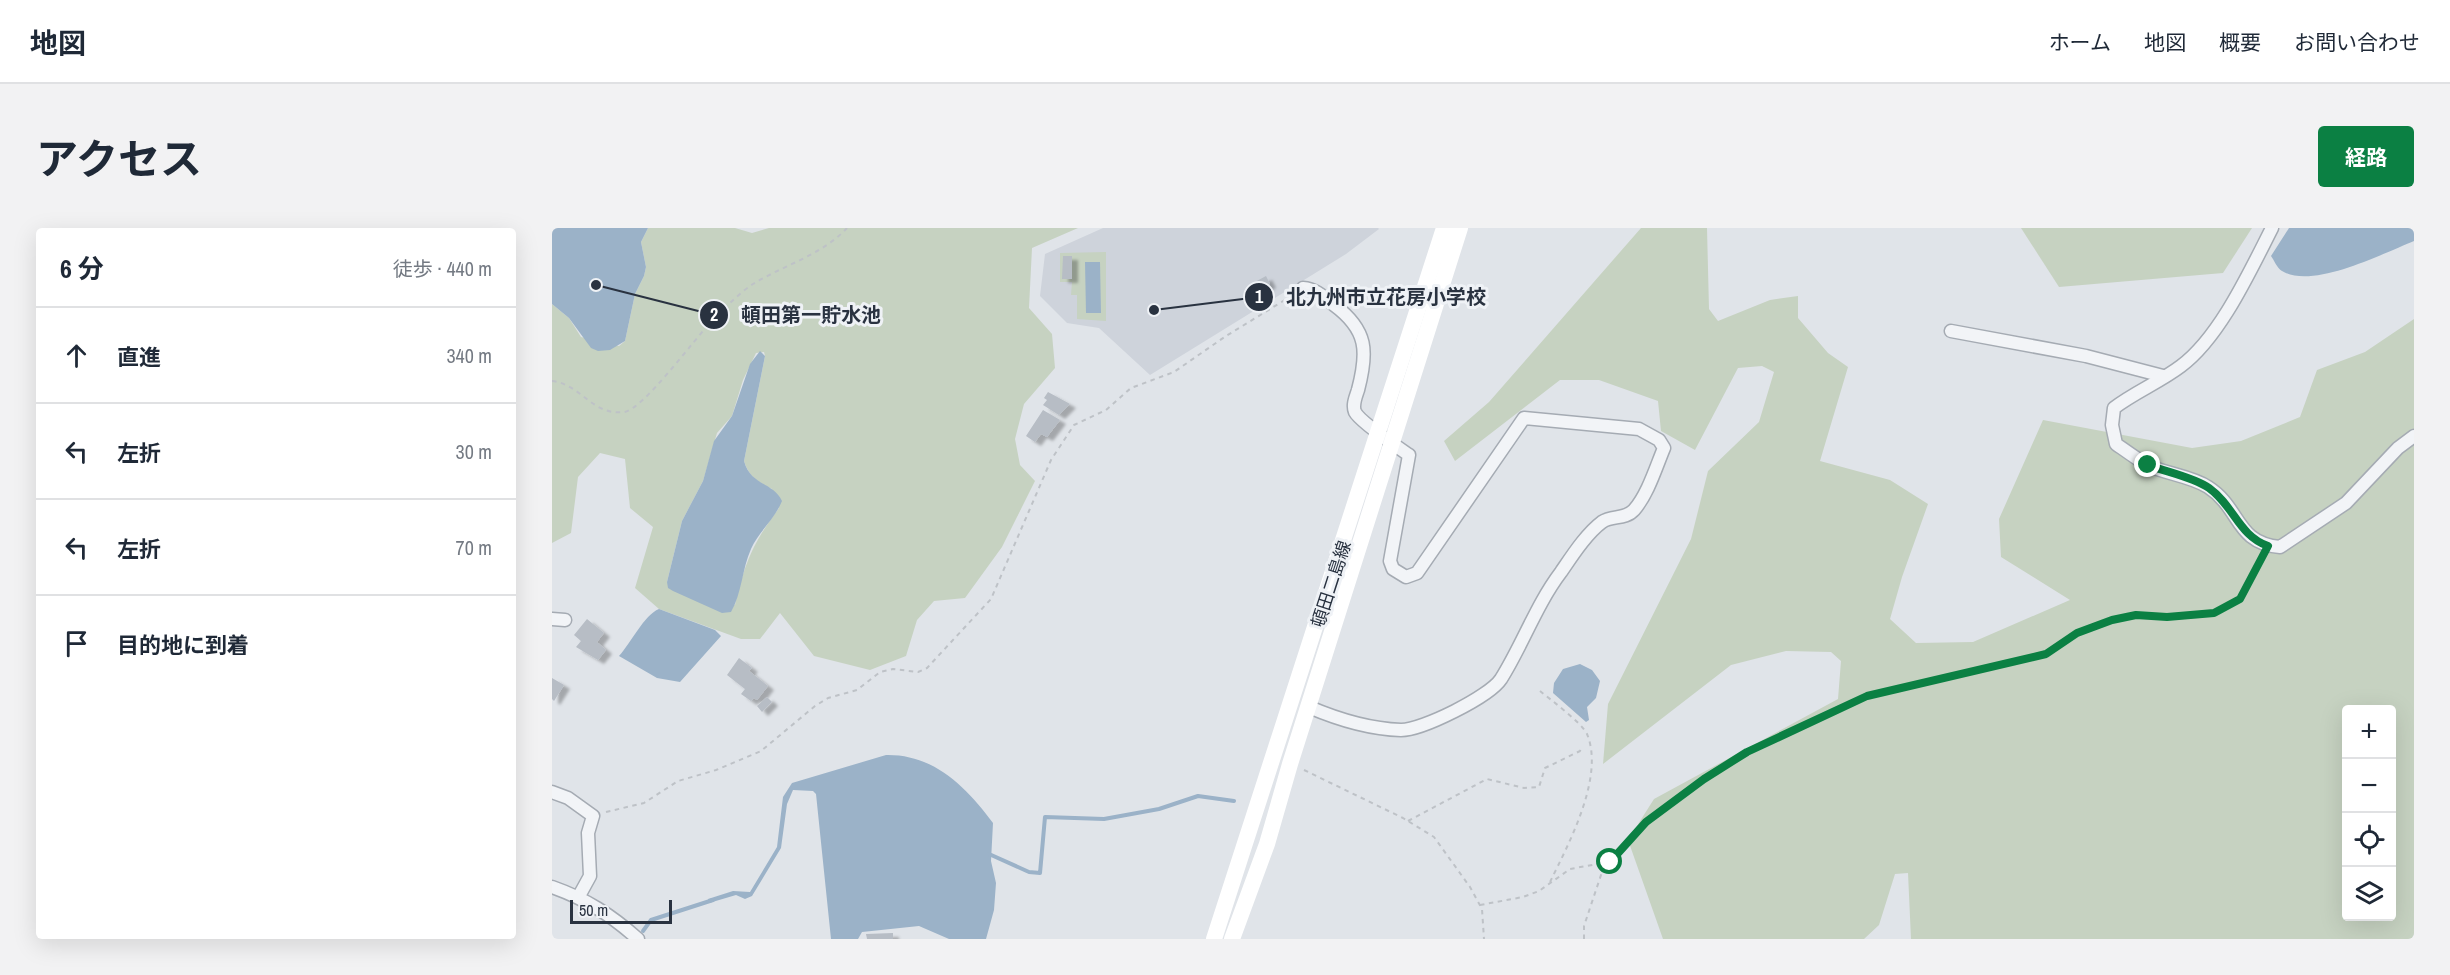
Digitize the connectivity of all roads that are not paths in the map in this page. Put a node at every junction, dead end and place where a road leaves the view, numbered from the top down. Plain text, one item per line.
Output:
1 (1444, 228) edge
2 (1460, 228) edge
3 (2272, 228) edge
4 (1303, 288) road end
5 (1951, 331) dead end
6 (2163, 376) junction
7 (1380, 432) junction
8 (2414, 436) edge
9 (1393, 445) junction
10 (552, 619) edge
11 (565, 620) dead end
12 (1309, 707) junction
13 (552, 792) edge
14 (552, 887) edge
15 (579, 896) junction
16 (638, 939) edge
17 (1214, 939) edge
18 (1232, 939) edge

1 - 7 main road, 頓田二島線
2 - 9 main road, 頓田二島線
3 - 6 street
4 - 7 street
5 - 6 street
6 - 8 street
7 - 9 street
7 - 17 main road, 頓田二島線
9 - 12 main road, 頓田二島線
9 - 12 street
10 - 11 street
12 - 18 main road, 頓田二島線
13 - 15 street
14 - 15 street
15 - 16 street

